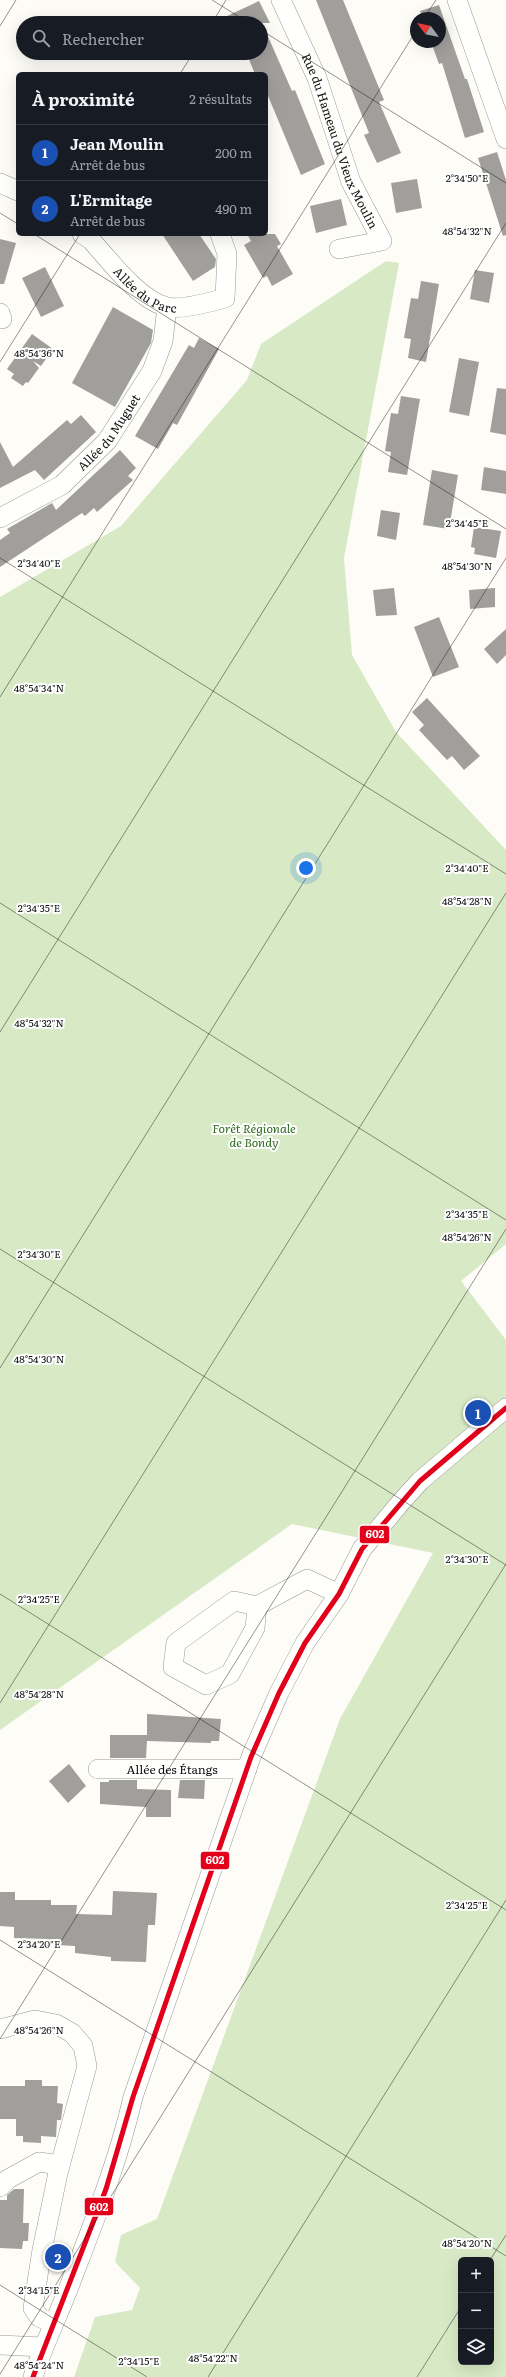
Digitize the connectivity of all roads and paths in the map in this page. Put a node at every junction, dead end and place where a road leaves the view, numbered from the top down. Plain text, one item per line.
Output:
1 (281, 0) edge
2 (457, 0) edge
3 (506, 139) edge
4 (0, 182) edge
5 (16, 190) edge
6 (85, 236) edge
7 (221, 236) edge
8 (339, 249) dead end
9 (167, 308) junction
10 (0, 518) edge
11 (506, 1408) edge
12 (339, 1594) junction
13 (257, 1606) junction
14 (98, 1769) dead end
15 (247, 1769) junction
16 (0, 2029) edge
17 (60, 2165) junction
18 (0, 2187) edge
19 (52, 2323) junction
20 (0, 2345) edge
21 (43, 2347) junction
22 (33, 2377) edge

1 - 8 street, Rue du Hameau du Vieux Moulin
2 - 3 street
4 - 5 street
6 - 9 street, Allée du Parc
7 - 9 street, Allée du Parc
9 - 10 street, Allée du Muguet
11 - 12 street
12 - 13 street
12 - 15 street
13 - 13 street
14 - 15 street, Allée des Étangs
15 - 19 street
16 - 17 street
17 - 18 street
17 - 19 street
19 - 21 street
20 - 21 street
21 - 22 street

